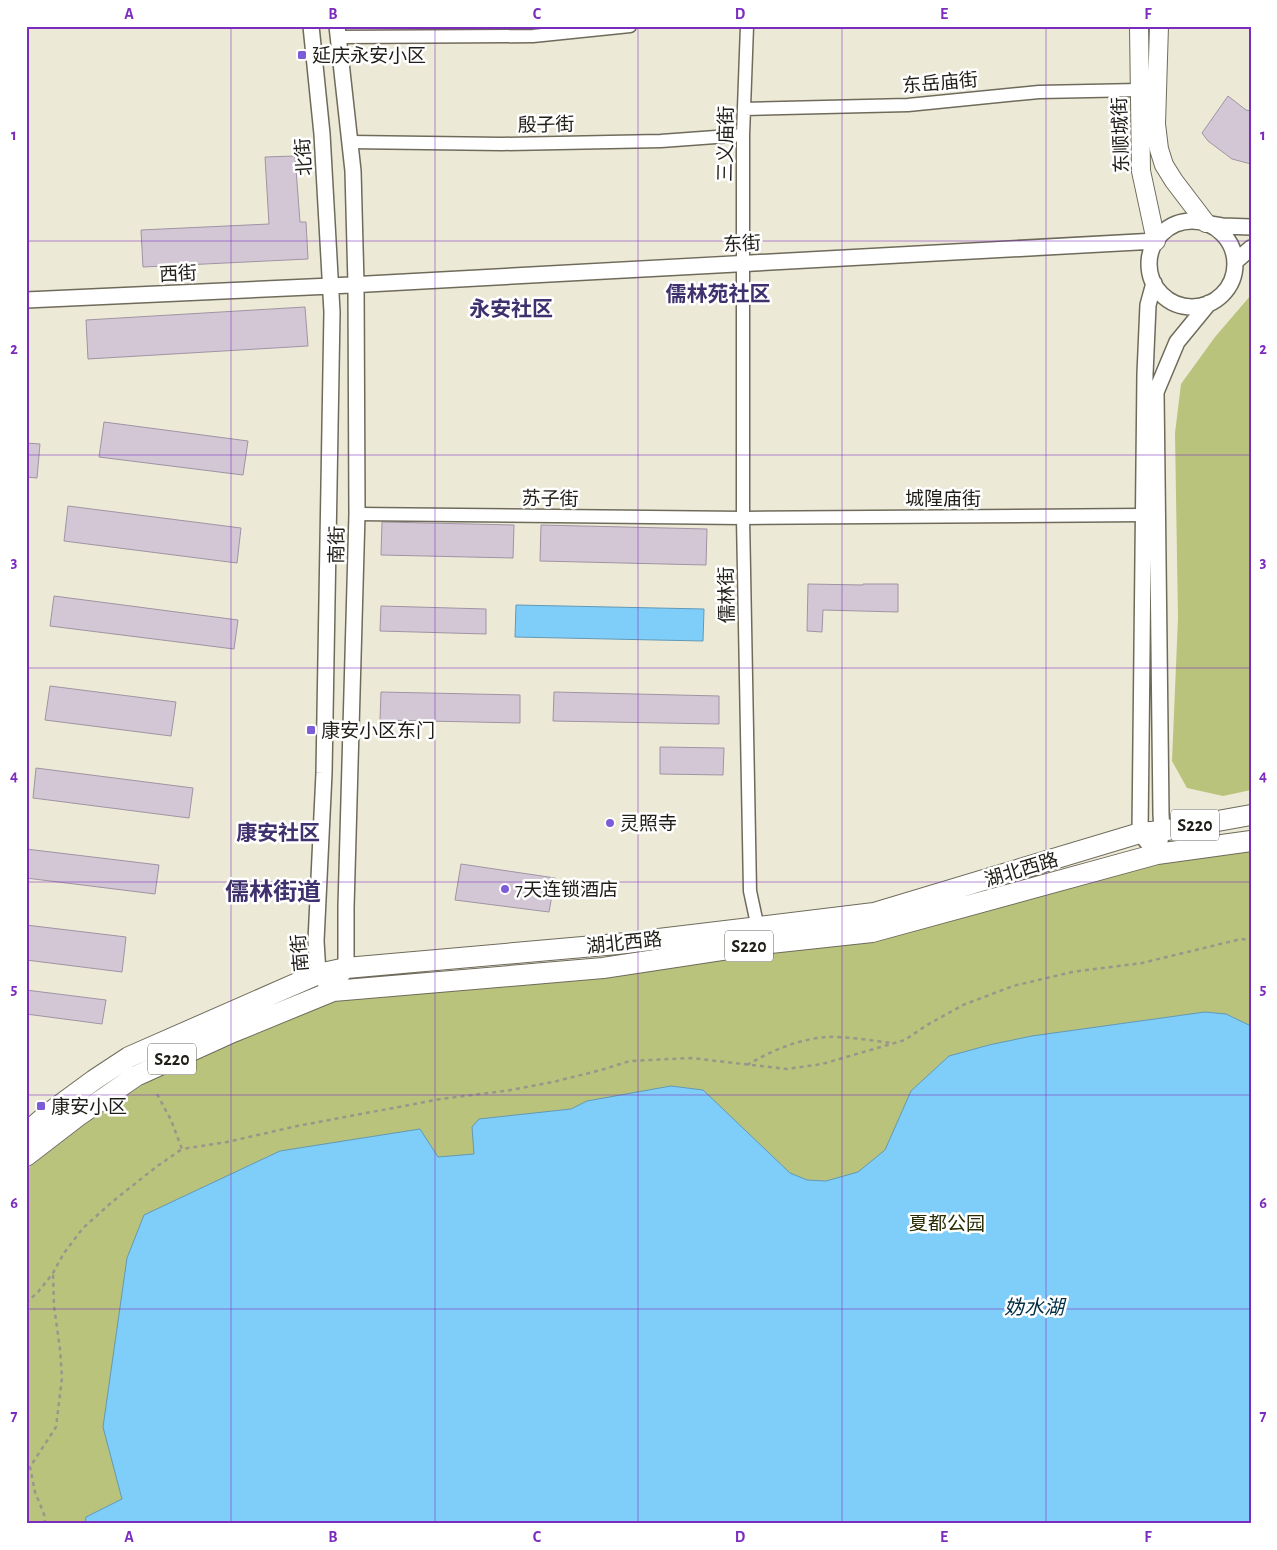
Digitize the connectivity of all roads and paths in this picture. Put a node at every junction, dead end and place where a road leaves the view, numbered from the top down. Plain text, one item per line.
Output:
1 (311, 26) edge
2 (630, 26) edge
3 (747, 26) edge
4 (1139, 26) edge
5 (1159, 26) edge
6 (338, 32) edge
7 (1139, 90) junction
8 (744, 109) junction
9 (743, 135) junction
10 (350, 142) junction
11 (1206, 223) junction
12 (1251, 227) edge
13 (1156, 241) junction
14 (1251, 248) edge
15 (1236, 261) junction
16 (743, 263) junction
17 (1154, 283) junction
18 (356, 284) junction
19 (331, 286) junction
20 (26, 300) edge
21 (1209, 303) junction
22 (357, 514) junction
23 (1142, 515) junction
24 (743, 518) junction
25 (1251, 815) edge
26 (1162, 831) junction
27 (1140, 833) junction
28 (1251, 841) edge
29 (1157, 854) junction
30 (759, 935) junction
31 (1251, 940) edge
32 (346, 968) junction
33 (318, 974) junction
34 (333, 991) junction
35 (894, 1043) junction
36 (747, 1065) junction
37 (157, 1094) dead end
38 (26, 1133) edge
39 (182, 1149) junction
40 (26, 1156) edge
41 (53, 1272) junction
42 (26, 1303) edge
43 (46, 1524) edge

1 - 19 street, 北街
2 - 6 street
3 - 8 street, 三义庙街
4 - 7 main road, 东顺城街
5 - 11 main road, 东顺城街
6 - 10 street
7 - 8 street, 东岳庙街
7 - 13 main road, 东顺城街
8 - 9 street, 三义庙街
9 - 10 street, 殷子街
9 - 16 street, 三义庙街
10 - 18 street
11 - 12 street
11 - 13 street
11 - 15 street
13 - 16 street, 东街
13 - 17 street
14 - 15 street
15 - 21 street
16 - 18 street, 东街
16 - 24 street, 儒林街
17 - 21 street
17 - 23 street
18 - 19 street, 东街
18 - 22 street, 南街
19 - 20 street, 西街
19 - 33 street, 南街
21 - 26 street
22 - 24 street, 苏子街
22 - 32 street, 南街
23 - 24 street, 城隍庙街
23 - 27 street
24 - 30 street, 儒林街
25 - 26 main road, 湖北西路 / S220
26 - 27 main road, 湖北西路 / S220
26 - 29 street
27 - 29 street
27 - 30 main road, 湖北西路 / S220
28 - 29 main road, 湖北西路 / S220
29 - 30 main road, 湖北西路 / S220
30 - 32 main road, 湖北西路 / S220
30 - 34 main road, 湖北西路 / S220
31 - 35 path
32 - 33 main road, 湖北西路 / S220
32 - 34 street, 南街
33 - 34 street, 南街
33 - 38 main road, 湖北西路 / S220
34 - 40 main road, 湖北西路 / S220
35 - 36 path
35 - 36 path
36 - 39 path
37 - 39 path
39 - 41 path
41 - 42 path
41 - 43 path

